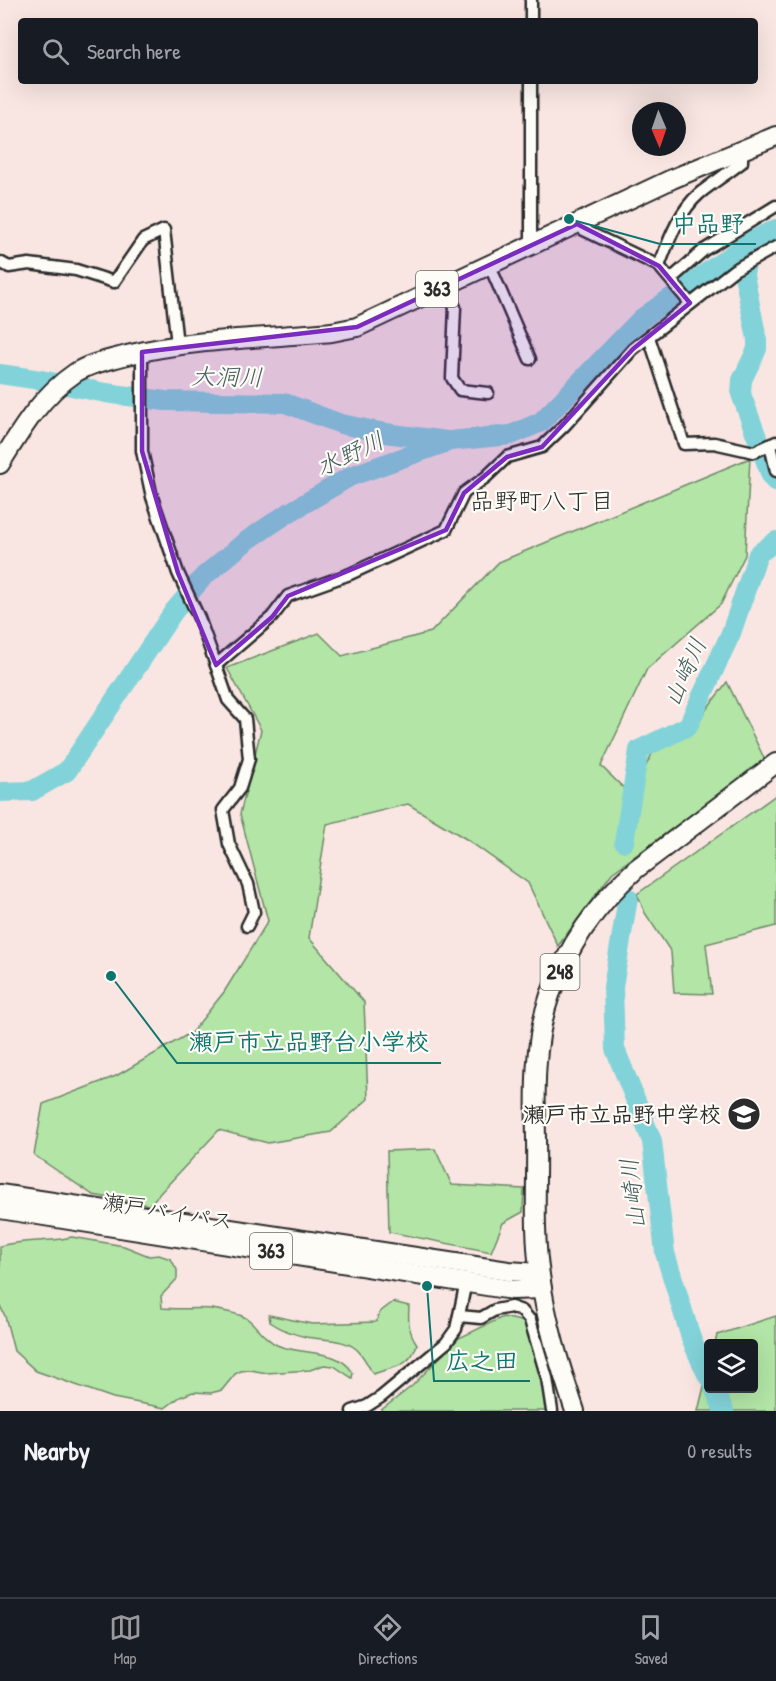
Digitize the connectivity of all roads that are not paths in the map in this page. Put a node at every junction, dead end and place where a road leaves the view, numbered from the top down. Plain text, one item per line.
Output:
1 (531, 0) edge
2 (531, 18) edge
3 (531, 84) edge
4 (776, 135) edge
5 (742, 150) junction
6 (776, 206) edge
7 (577, 224) junction
8 (531, 244) junction
9 (776, 247) edge
10 (0, 262) edge
11 (489, 264) junction
12 (659, 266) junction
13 (671, 279) junction
14 (443, 286) junction
15 (690, 303) junction
16 (650, 337) junction
17 (177, 344) junction
18 (142, 352) junction
19 (530, 359) dead end
20 (488, 393) dead end
21 (773, 443) edge
22 (0, 465) edge
23 (776, 471) edge
24 (216, 664) junction
25 (776, 763) edge
26 (247, 926) dead end
27 (0, 1194) edge
28 (0, 1209) edge
29 (466, 1281) junction
30 (541, 1281) junction
31 (459, 1316) junction
32 (352, 1411) edge
33 (552, 1411) edge
34 (575, 1411) edge

1 - 2 street
3 - 8 street
4 - 5 highway, 363
5 - 7 highway, 363
5 - 12 street
6 - 13 street
7 - 8 highway, 363
7 - 12 street
8 - 11 highway, 363
9 - 15 street
10 - 17 street
11 - 14 highway, 363
11 - 19 street
12 - 13 street
13 - 15 street
14 - 17 highway, 363
14 - 20 street
15 - 16 street
16 - 21 street
16 - 24 street
17 - 18 highway, 363
18 - 22 highway, 363
18 - 24 street
21 - 23 street
24 - 26 street
25 - 30 highway, 248
27 - 30 highway, 瀬戸バイパス / 363
28 - 29 highway, 瀬戸バイパス / 363
29 - 30 highway, 瀬戸バイパス / 363
29 - 31 street
30 - 34 highway, 248
31 - 32 street
31 - 33 street

